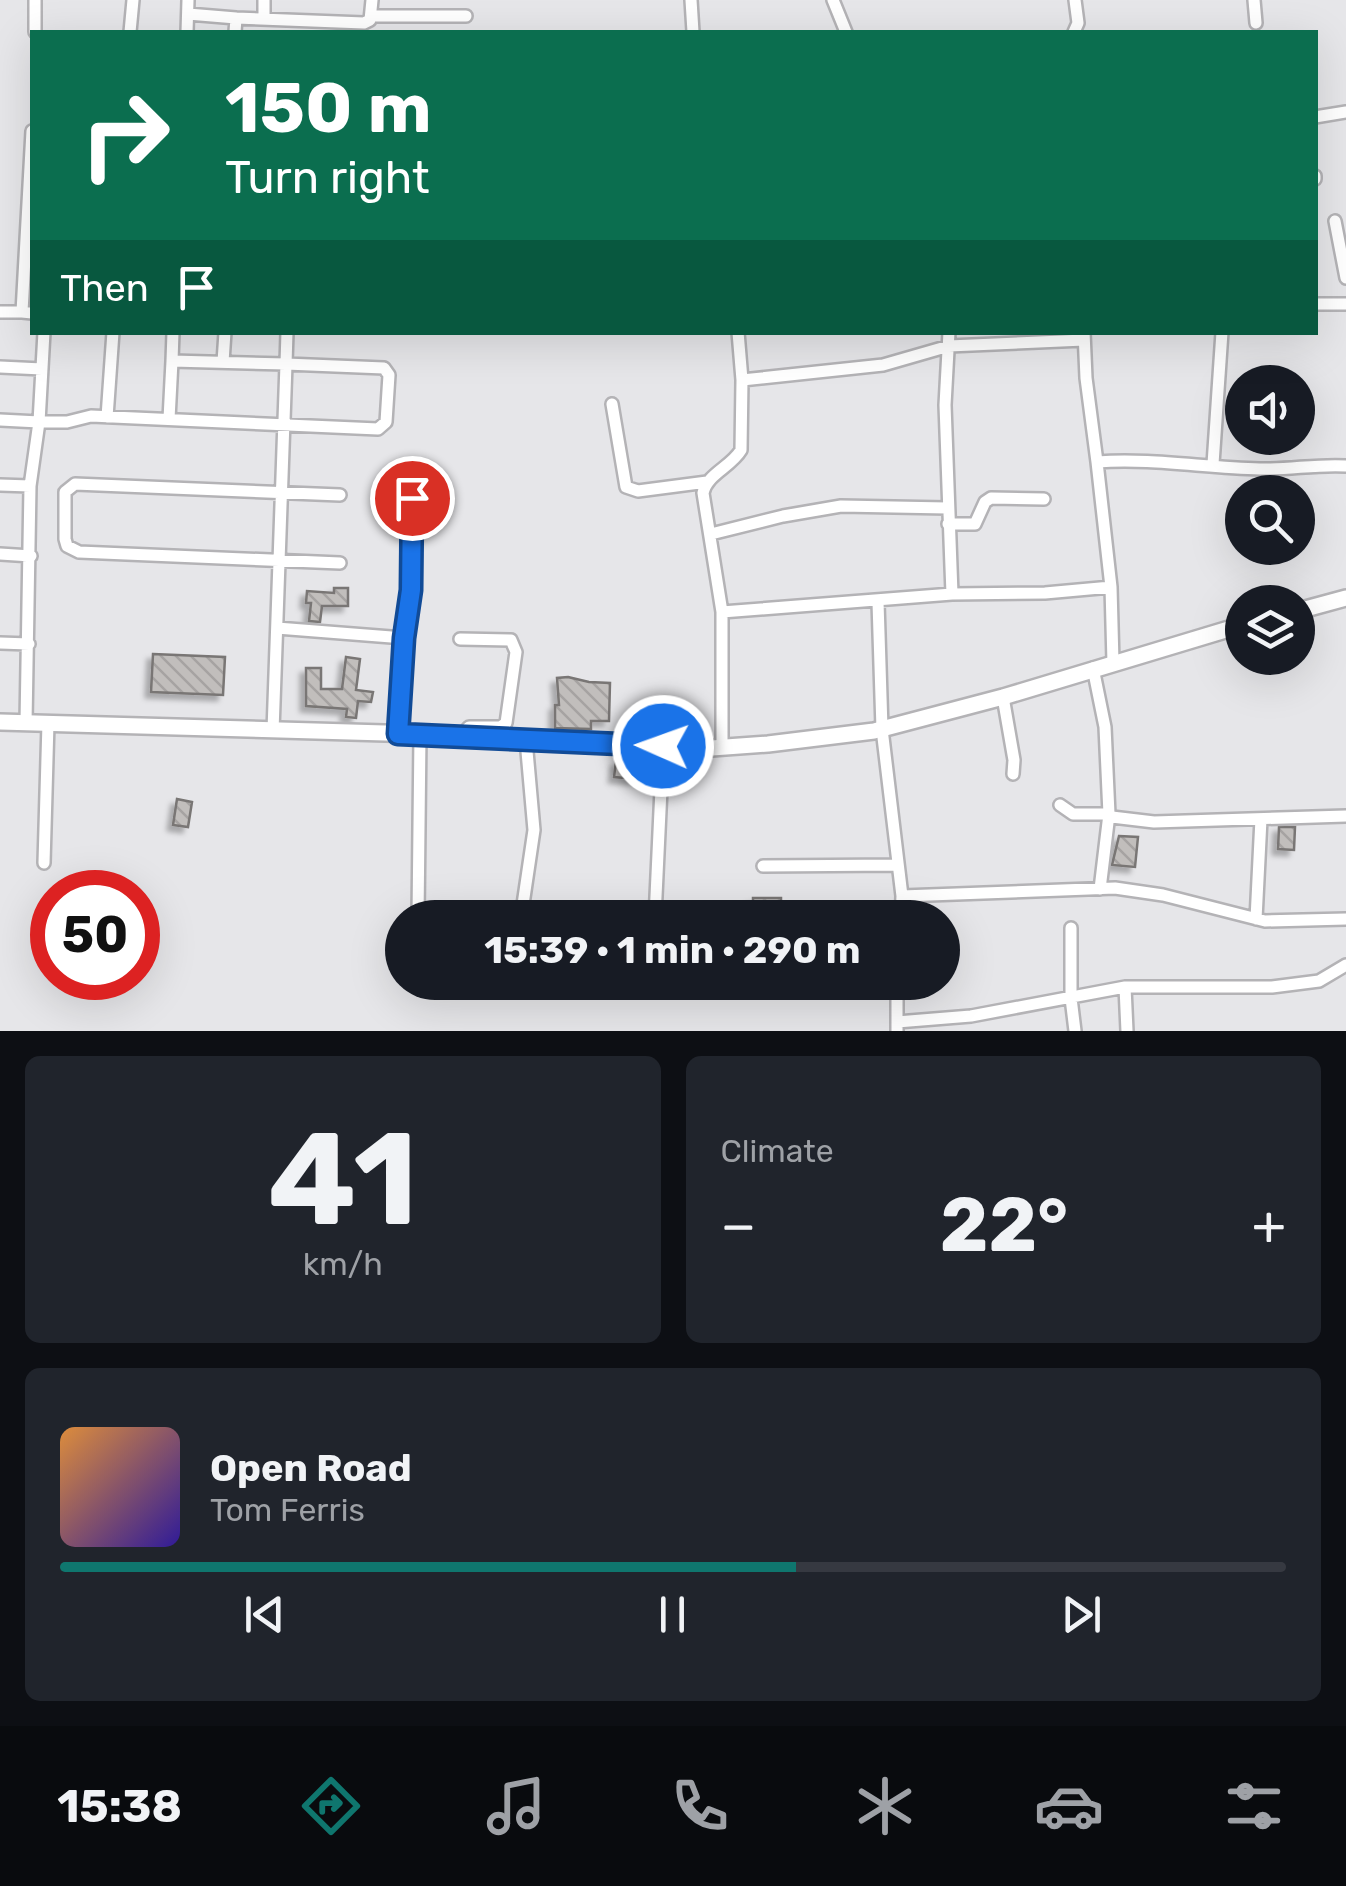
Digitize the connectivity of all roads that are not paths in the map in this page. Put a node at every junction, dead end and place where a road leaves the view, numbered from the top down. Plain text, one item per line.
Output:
1 (35, 0) edge
2 (133, 0) edge
3 (188, 0) edge
4 (264, 0) edge
5 (372, 0) edge
6 (691, 0) edge
7 (834, 0) edge
8 (1075, 0) edge
9 (1254, 0) edge
10 (188, 14) junction
11 (372, 16) junction
12 (466, 16) dead end
13 (264, 17) junction
14 (236, 18) junction
15 (1256, 22) dead end
16 (35, 30) edge
17 (130, 30) edge
18 (187, 30) edge
19 (235, 30) edge
20 (693, 30) edge
21 (845, 30) edge
22 (1075, 30) edge
23 (1346, 112) edge
24 (1318, 117) edge
25 (1335, 221) dead end
26 (30, 243) edge
27 (1346, 278) edge
28 (1318, 304) edge
29 (1346, 304) edge
30 (0, 312) edge
31 (28, 313) edge
32 (44, 335) edge
33 (113, 335) edge
34 (174, 335) edge
35 (225, 335) edge
36 (287, 335) edge
37 (738, 335) edge
38 (1222, 335) edge
39 (1084, 336) edge
40 (949, 339) edge
41 (172, 360) junction
42 (223, 362) junction
43 (286, 364) junction
44 (0, 368) edge
45 (42, 369) junction
46 (742, 380) junction
47 (612, 404) dead end
48 (106, 417) junction
49 (169, 419) junction
50 (0, 420) edge
51 (39, 422) junction
52 (283, 422) junction
53 (1097, 462) junction
54 (1213, 464) junction
55 (1346, 466) edge
56 (412, 468) dead end
57 (707, 482) junction
58 (0, 485) edge
59 (30, 486) junction
60 (281, 494) junction
61 (340, 495) dead end
62 (1044, 498) dead end
63 (946, 508) junction
64 (948, 524) junction
65 (710, 534) junction
66 (0, 554) edge
67 (31, 556) junction
68 (279, 562) junction
69 (340, 562) dead end
70 (1111, 587) junction
71 (952, 594) junction
72 (1346, 598) edge
73 (878, 602) junction
74 (1315, 606) edge
75 (722, 612) junction
76 (277, 628) junction
77 (1225, 631) edge
78 (404, 638) junction
79 (460, 639) dead end
80 (0, 643) edge
81 (28, 644) junction
82 (1113, 662) junction
83 (1094, 668) junction
84 (1003, 697) junction
85 (0, 722) edge
86 (26, 722) junction
87 (48, 723) junction
88 (882, 729) junction
89 (273, 732) junction
90 (398, 734) junction
91 (420, 734) junction
92 (460, 736) junction
93 (526, 740) junction
94 (663, 746) junction
95 (722, 747) junction
96 (1013, 774) dead end
97 (1060, 805) dead end
98 (1108, 814) junction
99 (1346, 816) edge
100 (1261, 819) junction
101 (44, 863) dead end
102 (898, 865) junction
103 (763, 866) dead end
104 (1100, 888) junction
105 (902, 896) junction
106 (418, 900) edge
107 (524, 900) edge
108 (656, 900) edge
109 (902, 900) edge
110 (1346, 919) edge
111 (1256, 920) junction
112 (1071, 928) dead end
113 (1346, 965) edge
114 (1125, 987) junction
115 (1070, 998) junction
116 (897, 1000) edge
117 (897, 1027) edge
118 (1075, 1031) edge
119 (1126, 1031) edge

1 - 16 street
2 - 17 street
3 - 10 street
4 - 13 street
5 - 11 street
6 - 20 street
7 - 21 street
8 - 22 street
9 - 15 street
10 - 14 street
10 - 18 street
11 - 12 street
11 - 13 street
13 - 14 street
14 - 19 street
23 - 24 street
25 - 27 street
26 - 31 street
28 - 29 street
30 - 31 street
32 - 45 street
33 - 48 street
34 - 41 street
35 - 42 street
36 - 43 street
37 - 46 street
38 - 54 street
39 - 40 street
39 - 53 street
40 - 46 street
40 - 63 street
41 - 42 street
41 - 49 street
42 - 43 street
43 - 52 street
43 - 52 street
44 - 45 street
45 - 51 street
46 - 57 street
47 - 57 street
48 - 49 street
48 - 51 street
49 - 52 street
50 - 51 street
51 - 59 street
52 - 60 street
53 - 54 street
53 - 70 street
54 - 55 street
56 - 78 street
57 - 65 street
58 - 59 street
59 - 67 street
60 - 61 street
60 - 68 street
60 - 68 street
62 - 64 street
63 - 64 street
63 - 65 street
64 - 71 street
65 - 75 street
66 - 67 street
67 - 81 street
68 - 69 street
68 - 76 street
70 - 71 street
70 - 82 street
71 - 73 street
72 - 74 main road
73 - 75 street
73 - 88 street
75 - 95 street
76 - 78 street
76 - 89 street
77 - 82 main road
78 - 90 street
79 - 92 street
80 - 81 street
81 - 86 street
82 - 83 main road
83 - 84 main road
83 - 98 street
84 - 88 main road
84 - 96 street
85 - 86 main road
86 - 87 main road
87 - 89 main road
87 - 101 street
88 - 95 main road
88 - 102 street
89 - 90 main road
90 - 91 main road
91 - 92 main road
91 - 106 street
92 - 93 main road
93 - 94 main road
93 - 107 street
94 - 95 main road
94 - 108 street
97 - 98 street
98 - 100 street
98 - 104 street
99 - 100 street
100 - 111 street
102 - 103 street
102 - 105 street
104 - 105 street
104 - 111 street
105 - 109 street
110 - 111 street
112 - 115 street
113 - 114 street
114 - 115 street
114 - 119 street
115 - 117 street
115 - 118 street
116 - 117 street

